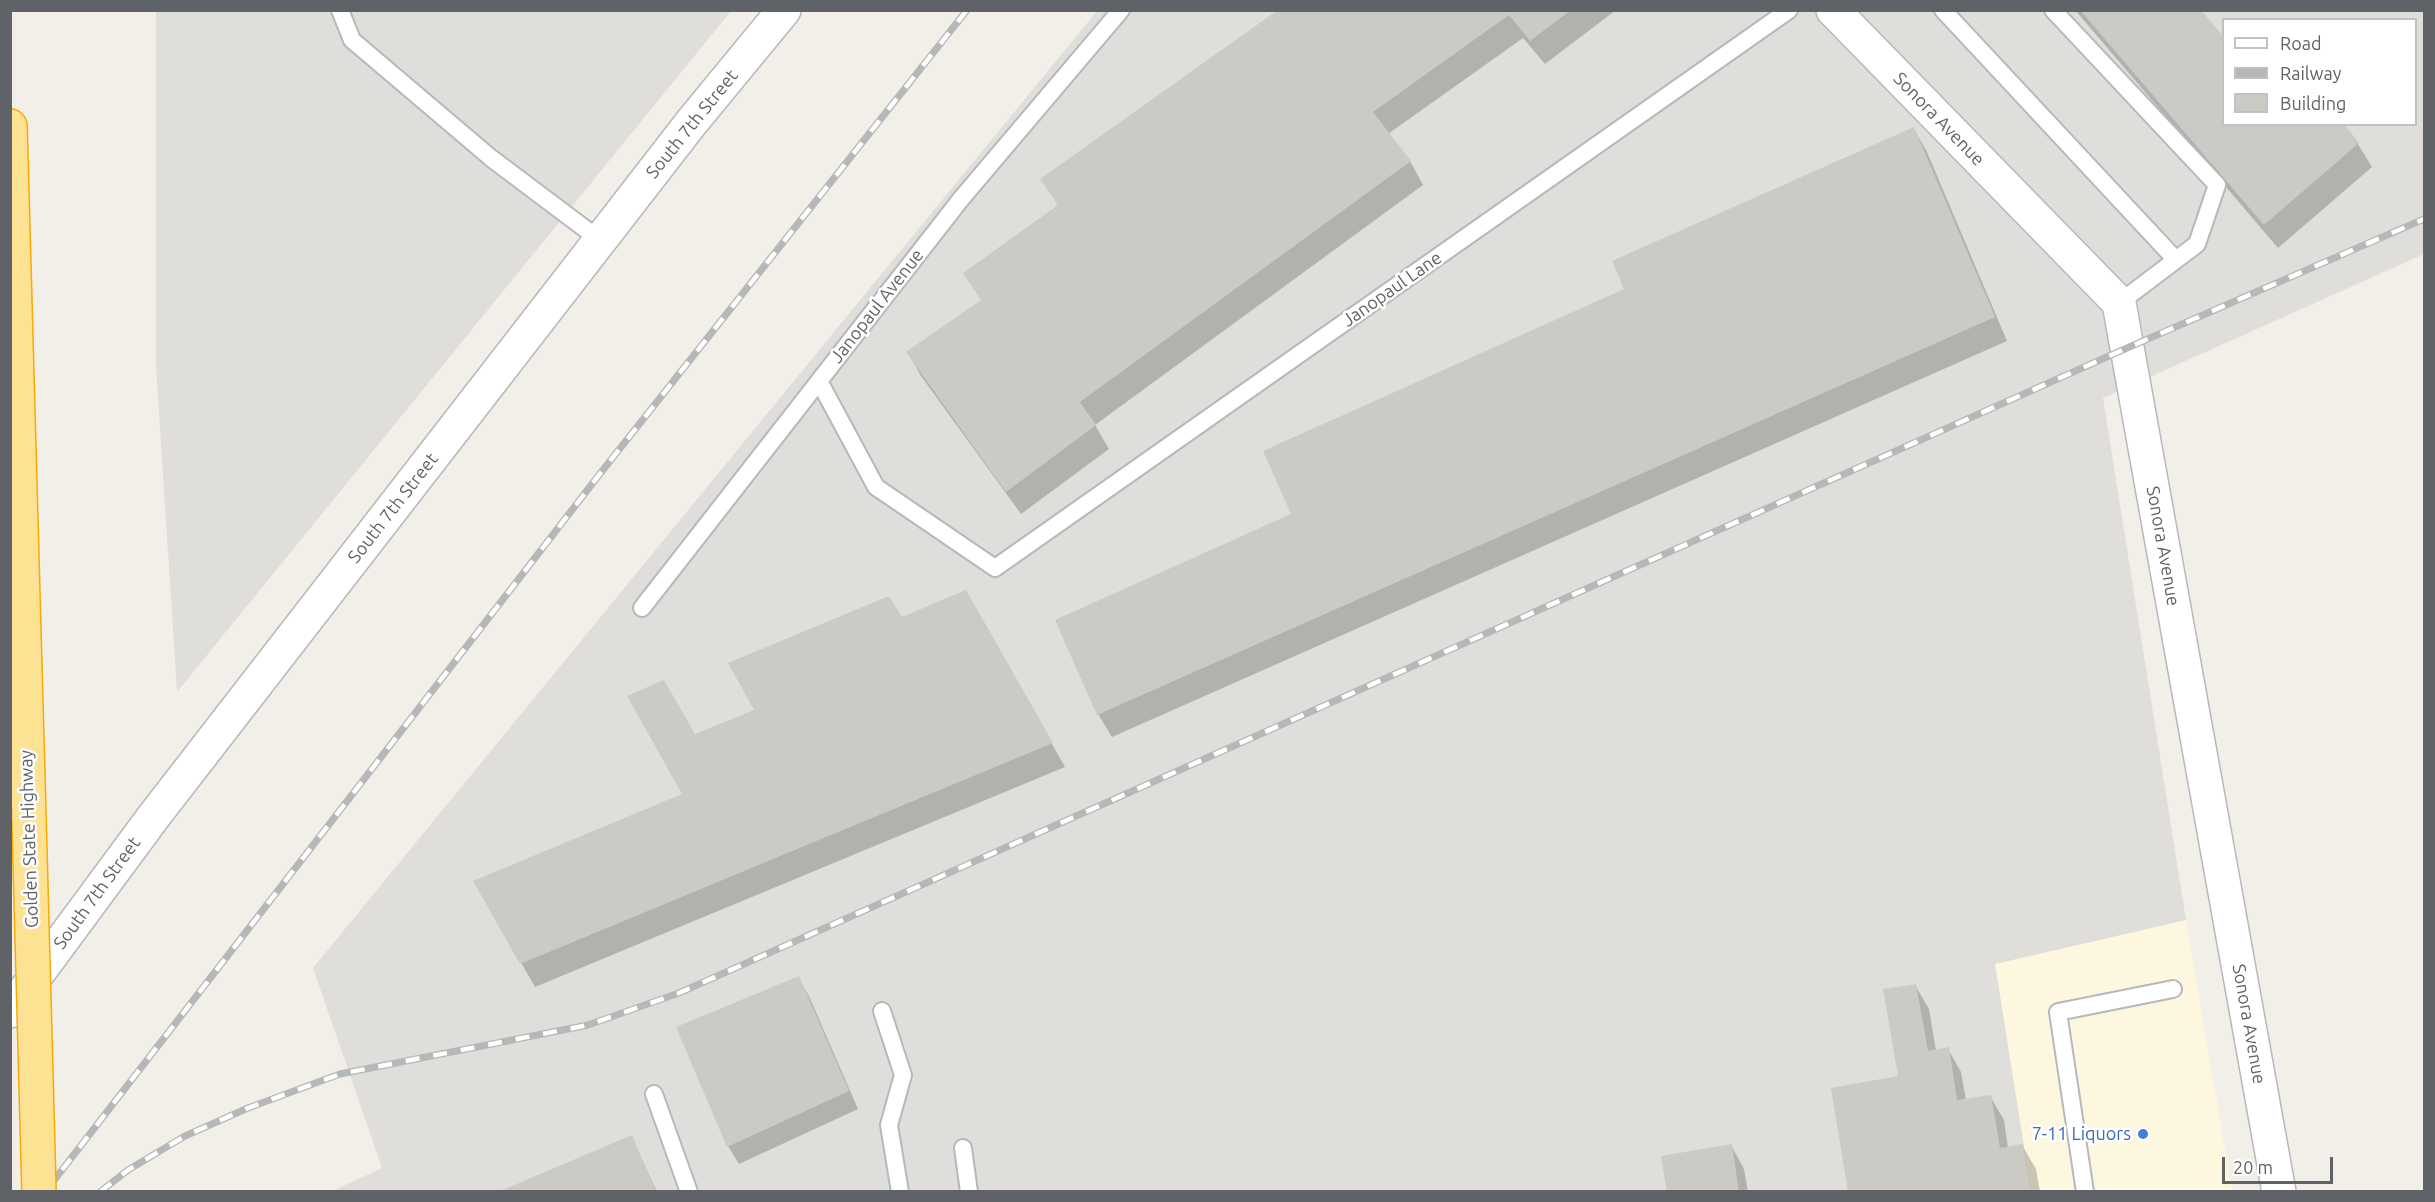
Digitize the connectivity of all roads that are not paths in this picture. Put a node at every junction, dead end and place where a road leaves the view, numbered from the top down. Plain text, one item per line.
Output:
1 (340, 10) edge
2 (784, 10) edge
3 (1121, 10) edge
4 (1789, 10) edge
5 (1833, 10) edge
6 (1943, 10) edge
7 (2052, 10) edge
8 (10, 126) edge
9 (600, 240) junction
10 (2176, 260) junction
11 (2119, 303) junction
12 (819, 381) junction
13 (642, 608) dead end
14 (2173, 989) dead end
15 (10, 1011) edge
16 (882, 1011) dead end
17 (654, 1094) dead end
18 (963, 1148) dead end
19 (39, 1191) edge
20 (689, 1191) edge
21 (900, 1191) edge
22 (969, 1191) edge
23 (2085, 1191) edge
24 (2279, 1191) edge

1 - 9 lane
2 - 9 street, South 7th Street
3 - 12 lane, Janopaul Avenue
4 - 12 lane, Janopaul Lane
5 - 11 street, Sonora Avenue
6 - 10 lane
7 - 10 lane
8 - 19 highway, Golden State Highway, bridge
9 - 15 street, South 7th Street
10 - 11 lane
11 - 24 street, Sonora Avenue
12 - 13 lane, Janopaul Avenue
14 - 23 lane
16 - 21 lane
17 - 20 lane
18 - 22 lane

